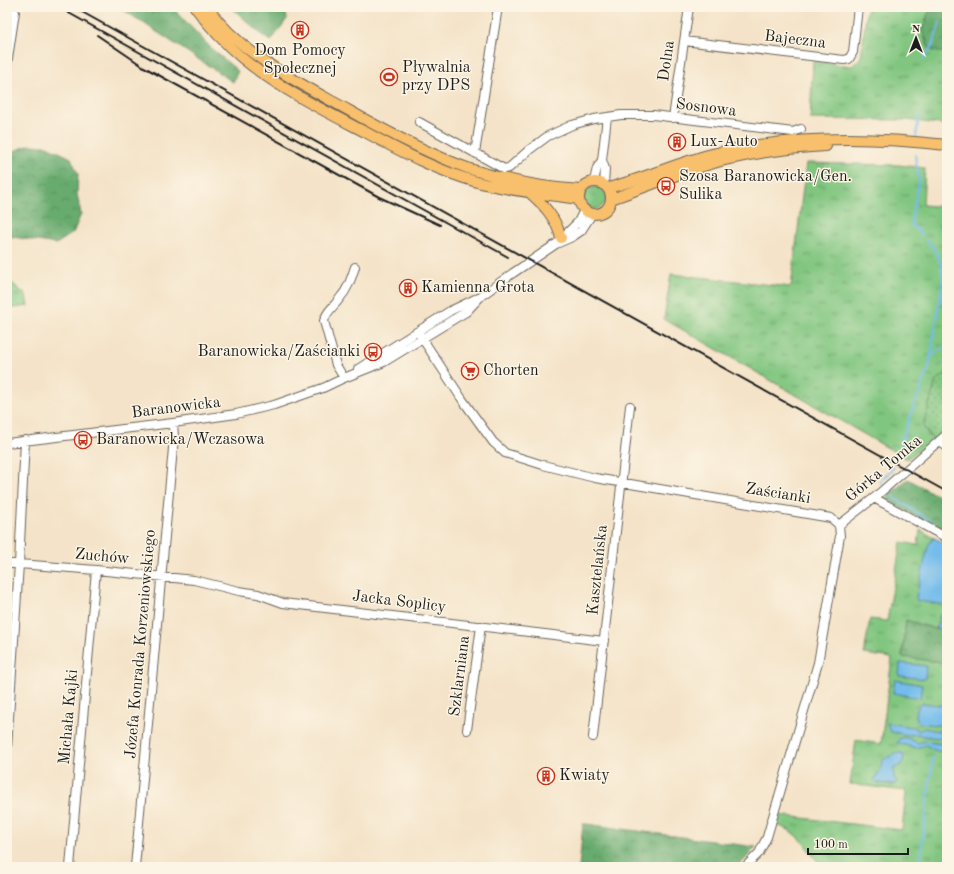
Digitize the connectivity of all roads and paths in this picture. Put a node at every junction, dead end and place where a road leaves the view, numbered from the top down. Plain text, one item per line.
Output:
1 (8, 7) edge
2 (195, 7) edge
3 (207, 7) edge
4 (498, 7) edge
5 (689, 7) edge
6 (858, 7) edge
7 (684, 41) junction
8 (7, 65) edge
9 (607, 117) junction
10 (673, 118) junction
11 (419, 122) dead end
12 (801, 129) dead end
13 (947, 145) edge
14 (933, 146) junction
15 (947, 151) edge
16 (475, 153) junction
17 (725, 160) junction
18 (658, 171) junction
19 (602, 184) junction
20 (529, 192) junction
21 (579, 195) junction
22 (611, 199) junction
23 (588, 212) junction
24 (559, 241) junction
25 (355, 267) dead end
26 (420, 336) junction
27 (344, 378) junction
28 (630, 406) dead end
29 (173, 423) junction
30 (947, 434) edge
31 (25, 440) junction
32 (939, 441) junction
33 (7, 443) edge
34 (947, 447) edge
35 (622, 483) junction
36 (874, 498) junction
37 (839, 524) junction
38 (947, 538) edge
39 (7, 564) edge
40 (19, 564) junction
41 (96, 570) junction
42 (161, 576) junction
43 (194, 580) joint
44 (481, 626) junction
45 (604, 641) junction
46 (9, 708) edge
47 (468, 730) dead end
48 (593, 737) dead end
49 (7, 748) edge
50 (70, 867) edge
51 (135, 867) edge
52 (745, 867) edge

1 - 8 street
2 - 20 main road
3 - 21 main road
4 - 16 street
5 - 7 street, Dolna
6 - 7 street, Bajeczna
7 - 10 street, Dolna
9 - 10 street, Sosnowa
9 - 16 street, Sosnowa
9 - 19 street
10 - 12 street, Sosnowa
11 - 16 street
13 - 14 main road
14 - 15 main road
14 - 17 main road
14 - 18 main road
17 - 18 main road
17 - 22 main road
18 - 19 main road
19 - 21 main road
19 - 22 main road
20 - 21 main road
20 - 24 main road
21 - 23 main road
22 - 23 main road
23 - 24 street, Baranowicka
24 - 26 street, Baranowicka
25 - 27 street
26 - 27 street, Baranowicka
26 - 35 street, Zaścianki
27 - 29 street, Baranowicka
28 - 35 street, Kasztelańska
29 - 31 street, Baranowicka
29 - 42 street, Józefa Konrada Korzeniowskiego
30 - 32 street, Górka Tomka
31 - 33 street, Baranowicka
31 - 40 street
32 - 34 street
32 - 36 street, Górka Tomka
35 - 37 street, Zaścianki
35 - 45 street, Kasztelańska
36 - 37 street, Górka Tomka
36 - 38 street
37 - 52 street
39 - 40 street, Zuchów
40 - 41 street, Zuchów
40 - 46 street
41 - 42 street, Zuchów
41 - 50 street, Michała Kajki
42 - 43 street, Zuchów
42 - 51 street, Józefa Konrada Korzeniowskiego
43 - 44 street, Jacka Soplicy
44 - 45 street, Jacka Soplicy
44 - 47 street, Szklarniana
45 - 48 street, Kasztelańska
46 - 49 street

